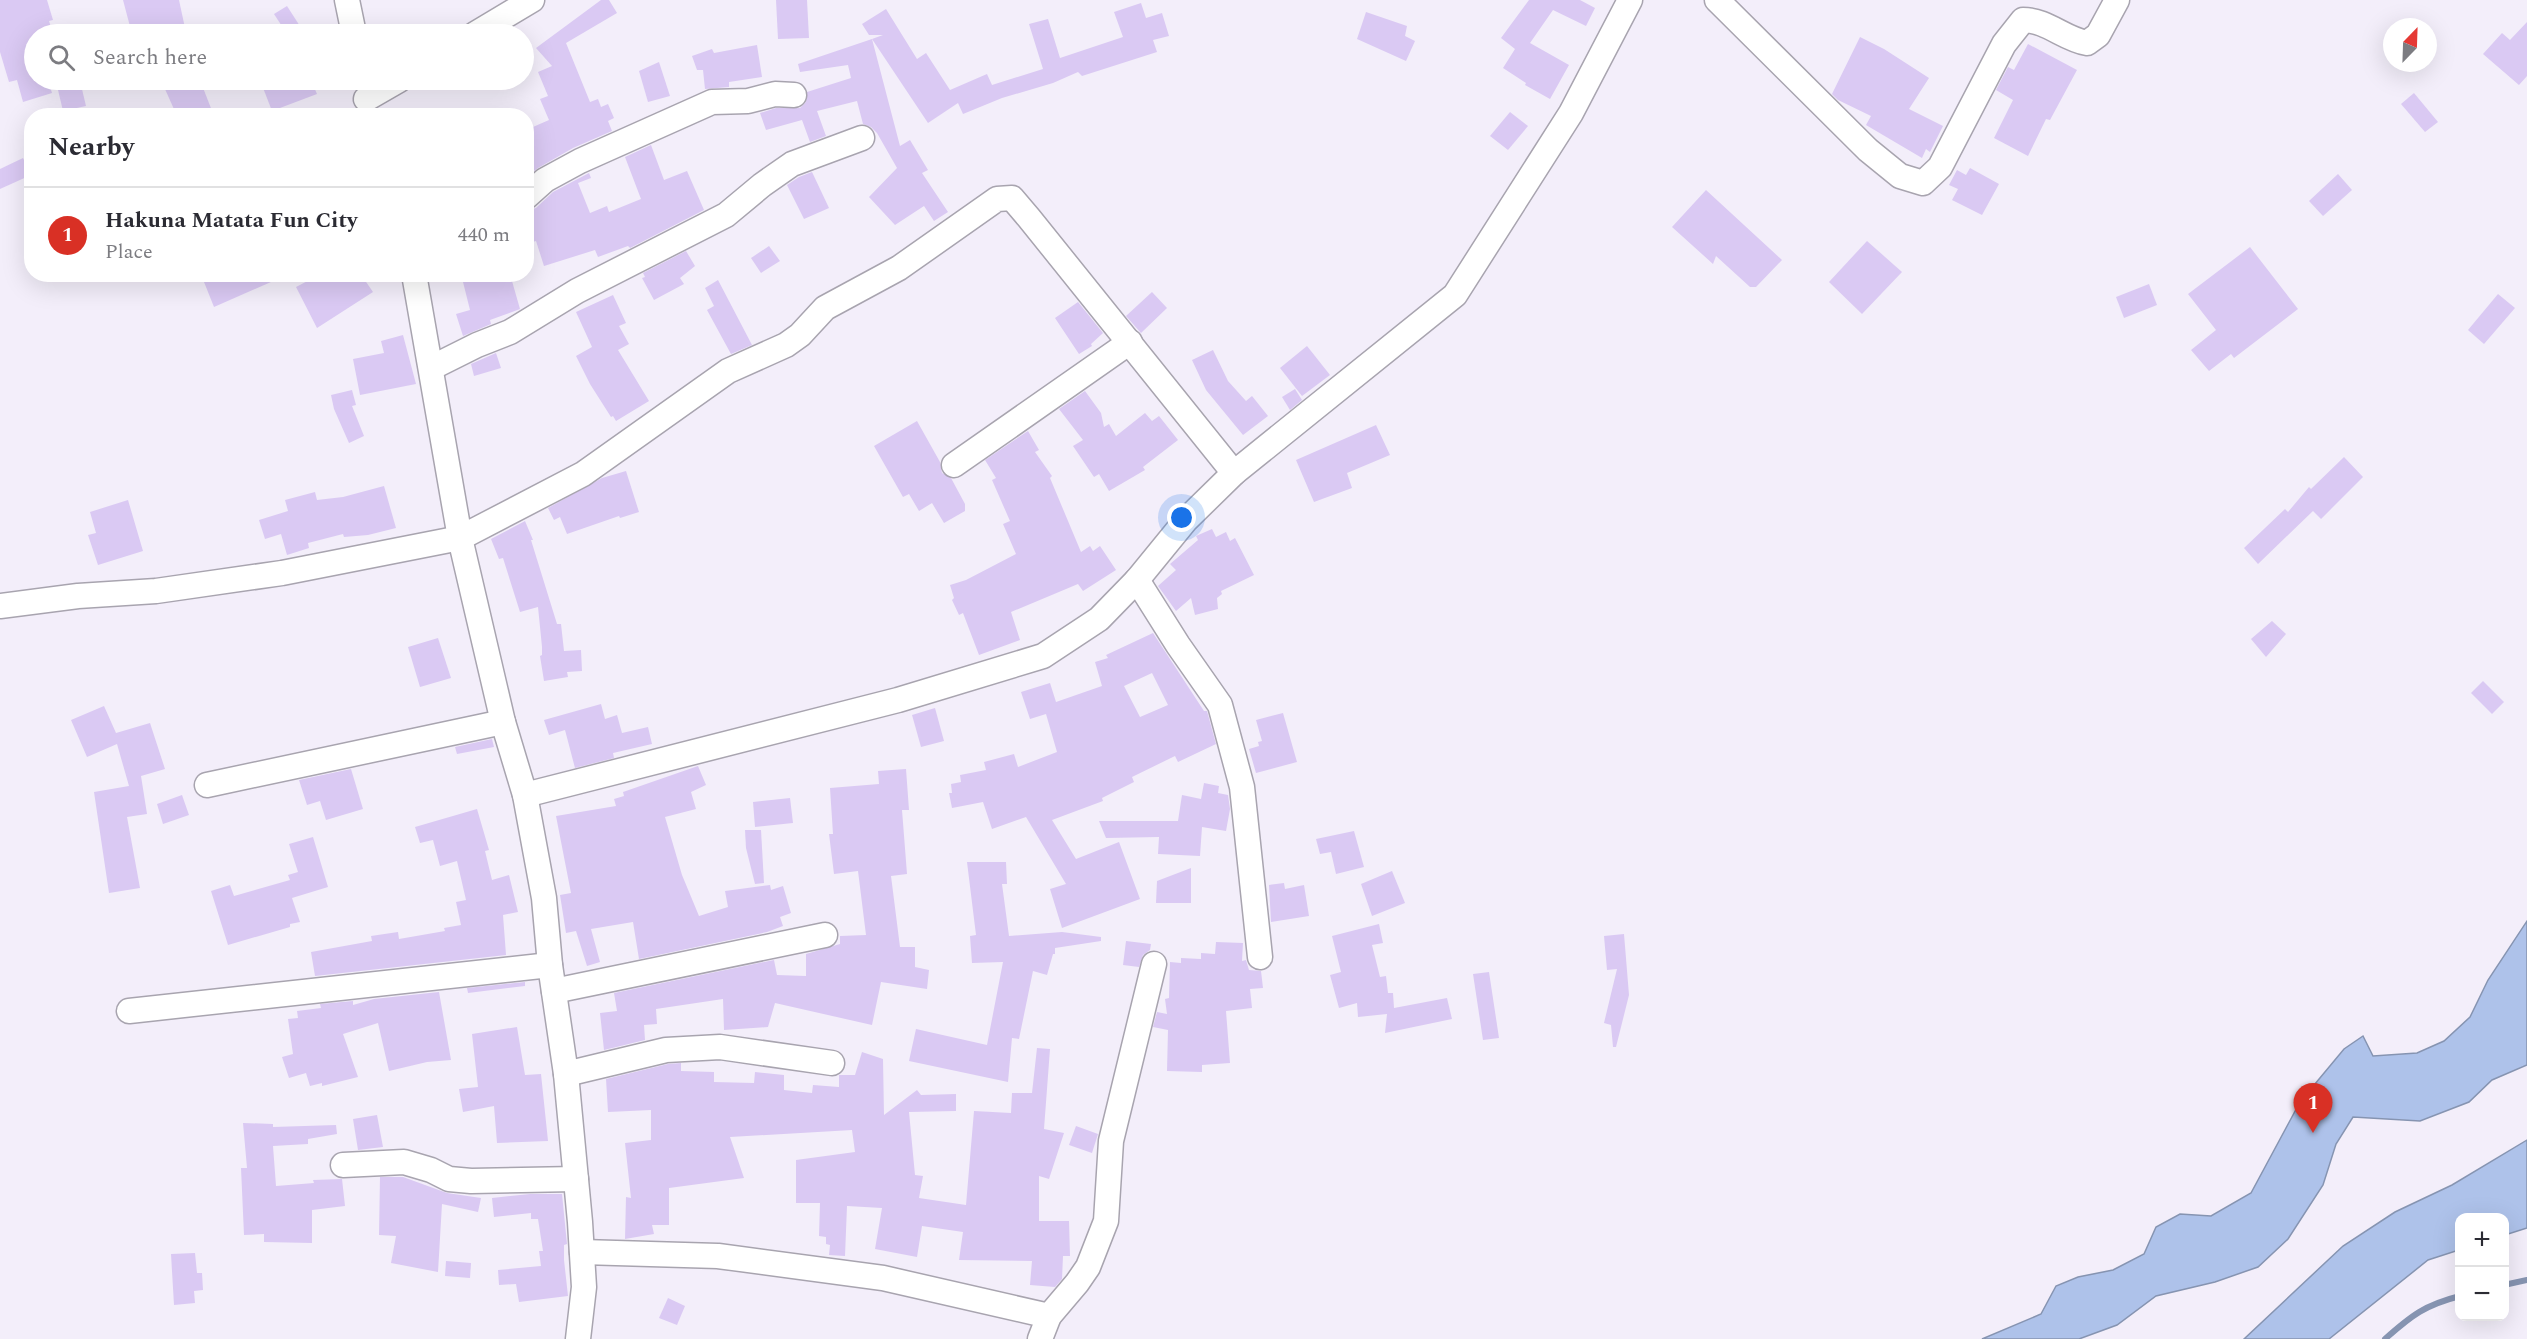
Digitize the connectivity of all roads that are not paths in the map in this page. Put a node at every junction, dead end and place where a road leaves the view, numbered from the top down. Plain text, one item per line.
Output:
1 (347, 0) edge
2 (532, 0) edge
3 (1629, 0) edge
4 (1717, 0) edge
5 (2117, 0) edge
6 (352, 24) edge
7 (492, 24) edge
8 (381, 90) edge
9 (794, 95) dead end
10 (367, 98) edge
11 (862, 138) dead end
12 (534, 190) edge
13 (415, 282) edge
14 (1130, 342) junction
15 (431, 368) junction
16 (954, 465) dead end
17 (1234, 473) junction
18 (460, 538) junction
19 (1137, 580) junction
20 (0, 606) edge
21 (503, 722) junction
22 (207, 785) dead end
23 (525, 795) junction
24 (825, 935) dead end
25 (1260, 957) dead end
26 (1154, 964) dead end
27 (550, 965) junction
28 (554, 991) junction
29 (129, 1011) dead end
30 (832, 1063) dead end
31 (566, 1074) junction
32 (343, 1165) dead end
33 (576, 1179) junction
34 (582, 1252) junction
35 (1049, 1316) junction
36 (578, 1339) edge
37 (1040, 1339) edge

1 - 6 street
2 - 7 street
3 - 17 street
4 - 5 street
8 - 10 street
9 - 12 street
11 - 15 street
13 - 15 street
14 - 16 street
14 - 17 street
14 - 18 street
15 - 18 street
17 - 19 street
18 - 20 street
18 - 21 street
19 - 23 street
19 - 25 street
21 - 22 street
21 - 23 street
23 - 27 street
24 - 28 street
26 - 35 street
27 - 28 street
27 - 29 street
28 - 31 street
30 - 31 street
31 - 33 street
32 - 33 street
33 - 34 street
34 - 35 street
34 - 36 street
35 - 37 street

